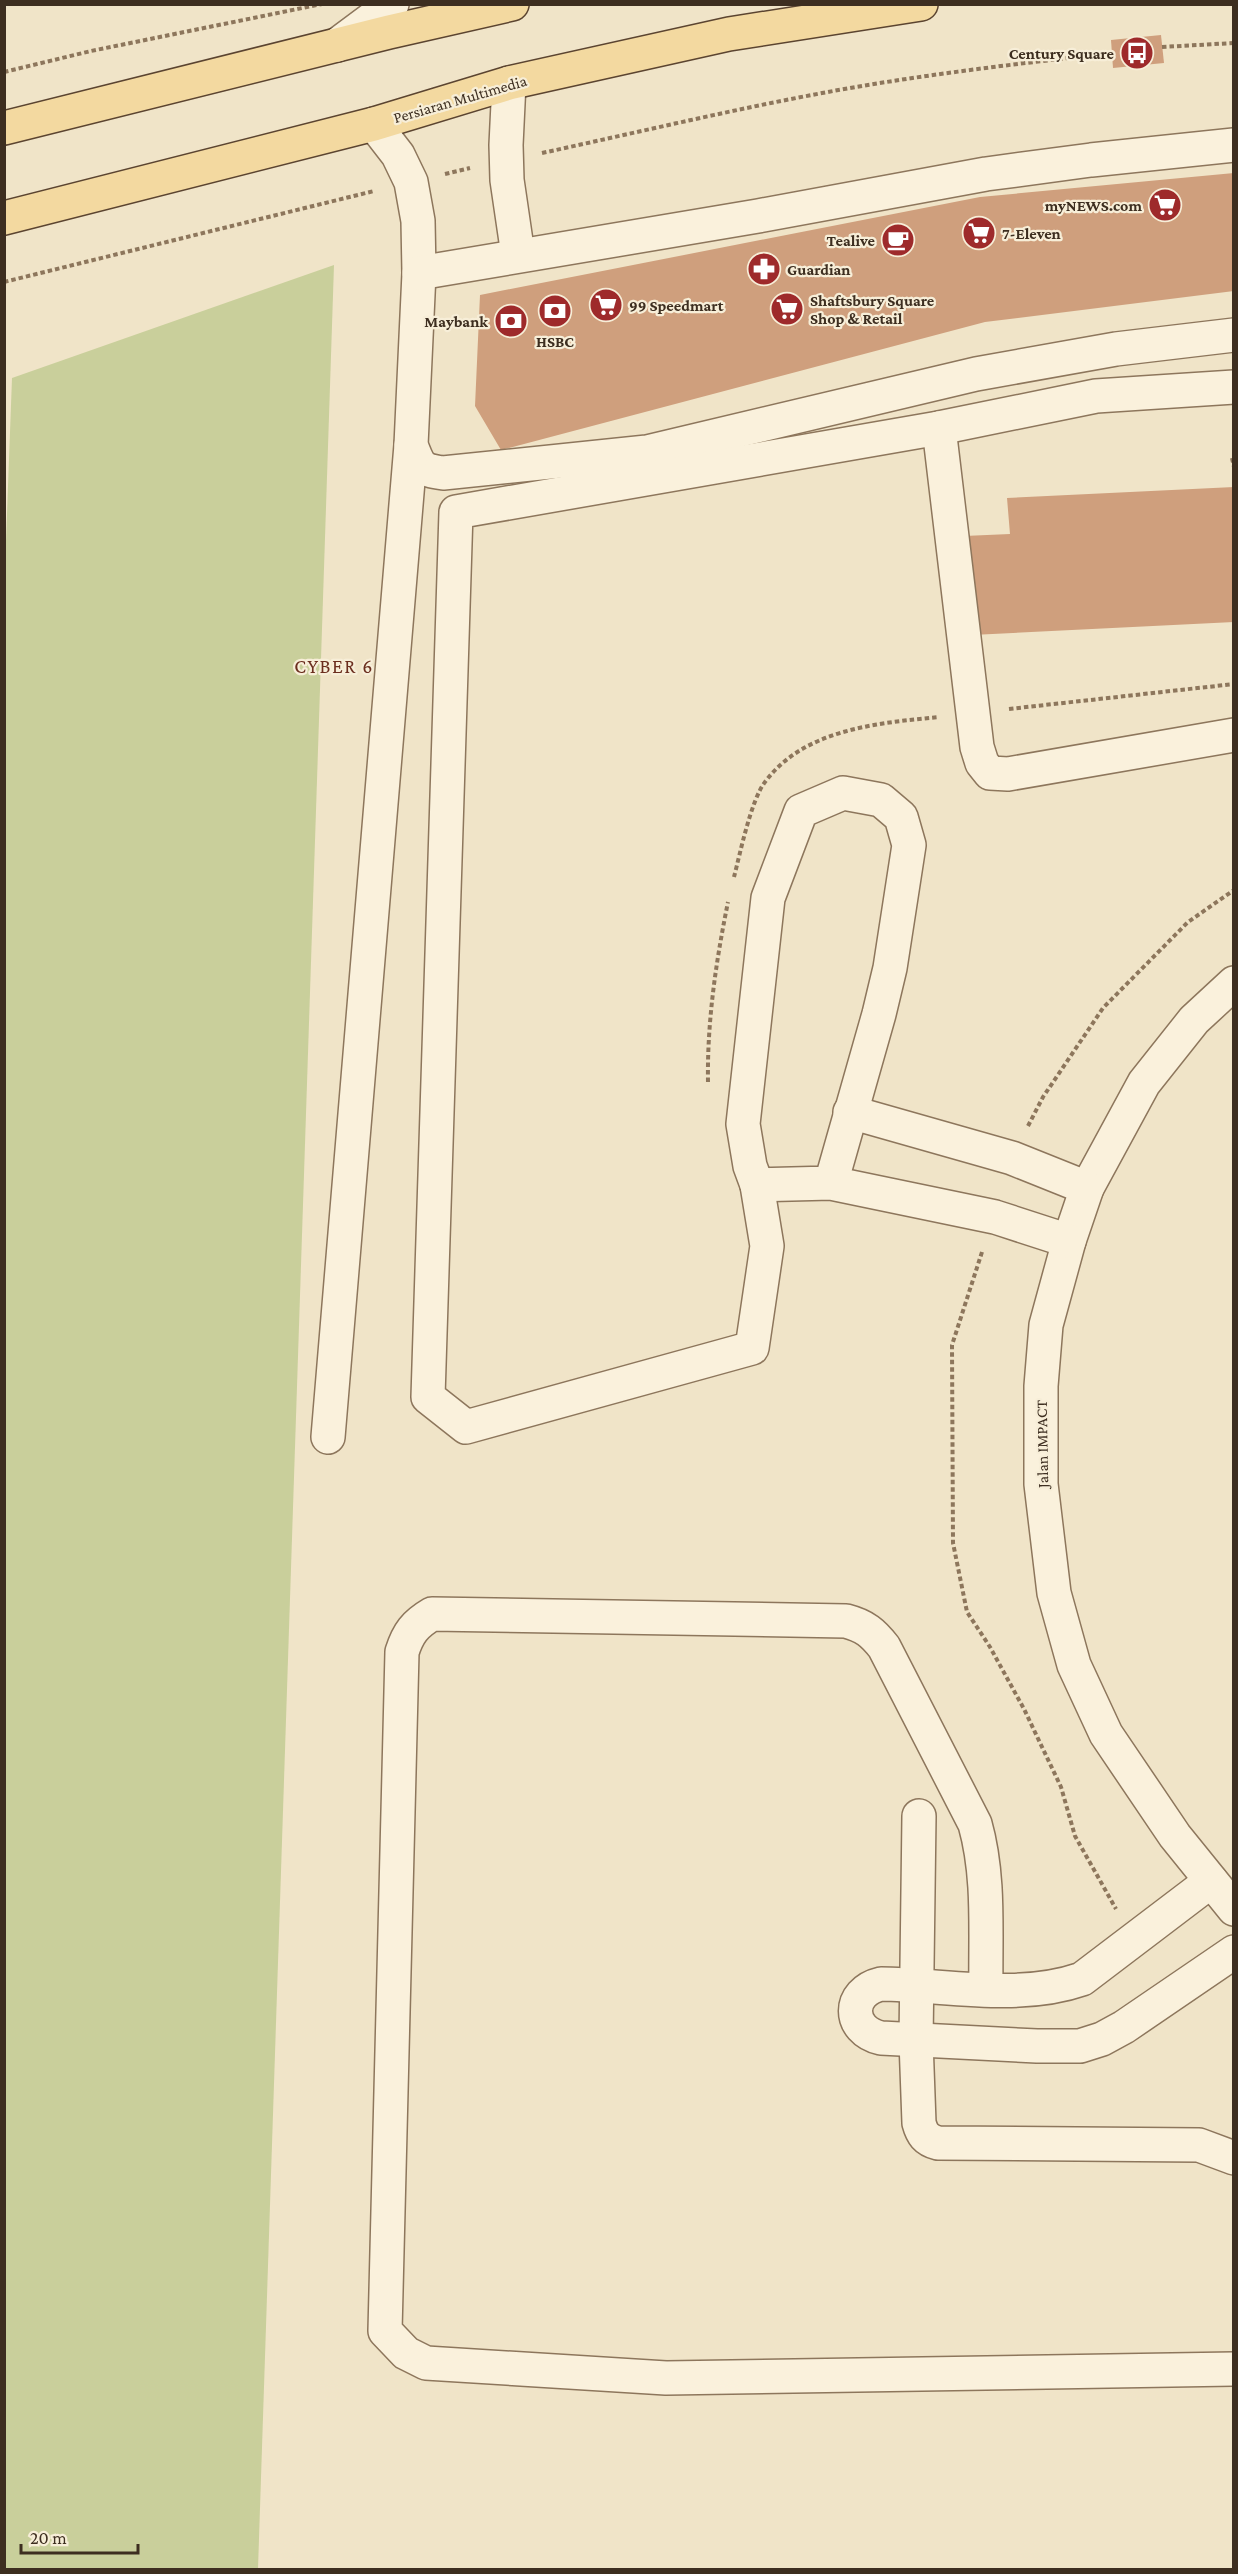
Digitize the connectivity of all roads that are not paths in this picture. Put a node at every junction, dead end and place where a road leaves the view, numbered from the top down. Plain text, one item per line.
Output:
1 (392, 4) edge
2 (512, 4) edge
3 (921, 4) edge
4 (338, 45) junction
5 (509, 83) junction
6 (374, 124) junction
7 (4, 128) edge
8 (1233, 145) edge
9 (4, 218) edge
10 (518, 255) junction
11 (419, 273) junction
12 (1233, 335) edge
13 (1233, 387) edge
14 (939, 428) junction
15 (411, 445) junction
16 (1233, 735) edge
17 (1233, 983) edge
18 (850, 1112) junction
19 (831, 1183) junction
20 (757, 1185) junction
21 (1087, 1188) junction
22 (1069, 1241) junction
23 (328, 1437) dead end
24 (919, 1816) dead end
25 (1211, 1881) junction
26 (1233, 1909) edge
27 (1233, 1953) edge
28 (918, 1984) junction
29 (986, 1989) junction
30 (916, 2041) junction
31 (1233, 2158) edge
32 (1233, 2369) edge

1 - 4 street
2 - 4 main road
3 - 5 main road, Persiaran Multimedia
4 - 7 main road
5 - 6 main road, Persiaran Multimedia
5 - 10 street
6 - 9 main road, Persiaran Multimedia
6 - 11 street
8 - 10 street
10 - 11 street
11 - 15 street
12 - 15 street
13 - 14 street
14 - 16 street
14 - 20 street
15 - 23 street
17 - 21 street, Jalan IMPACT
18 - 19 street
18 - 20 street
18 - 21 street
19 - 20 street
19 - 22 street
21 - 22 street, Jalan IMPACT
22 - 25 street, Jalan IMPACT
24 - 28 street
25 - 26 street, Jalan IMPACT
25 - 29 street
27 - 30 street
28 - 29 street
28 - 30 street
28 - 30 street
29 - 32 street
30 - 31 street

